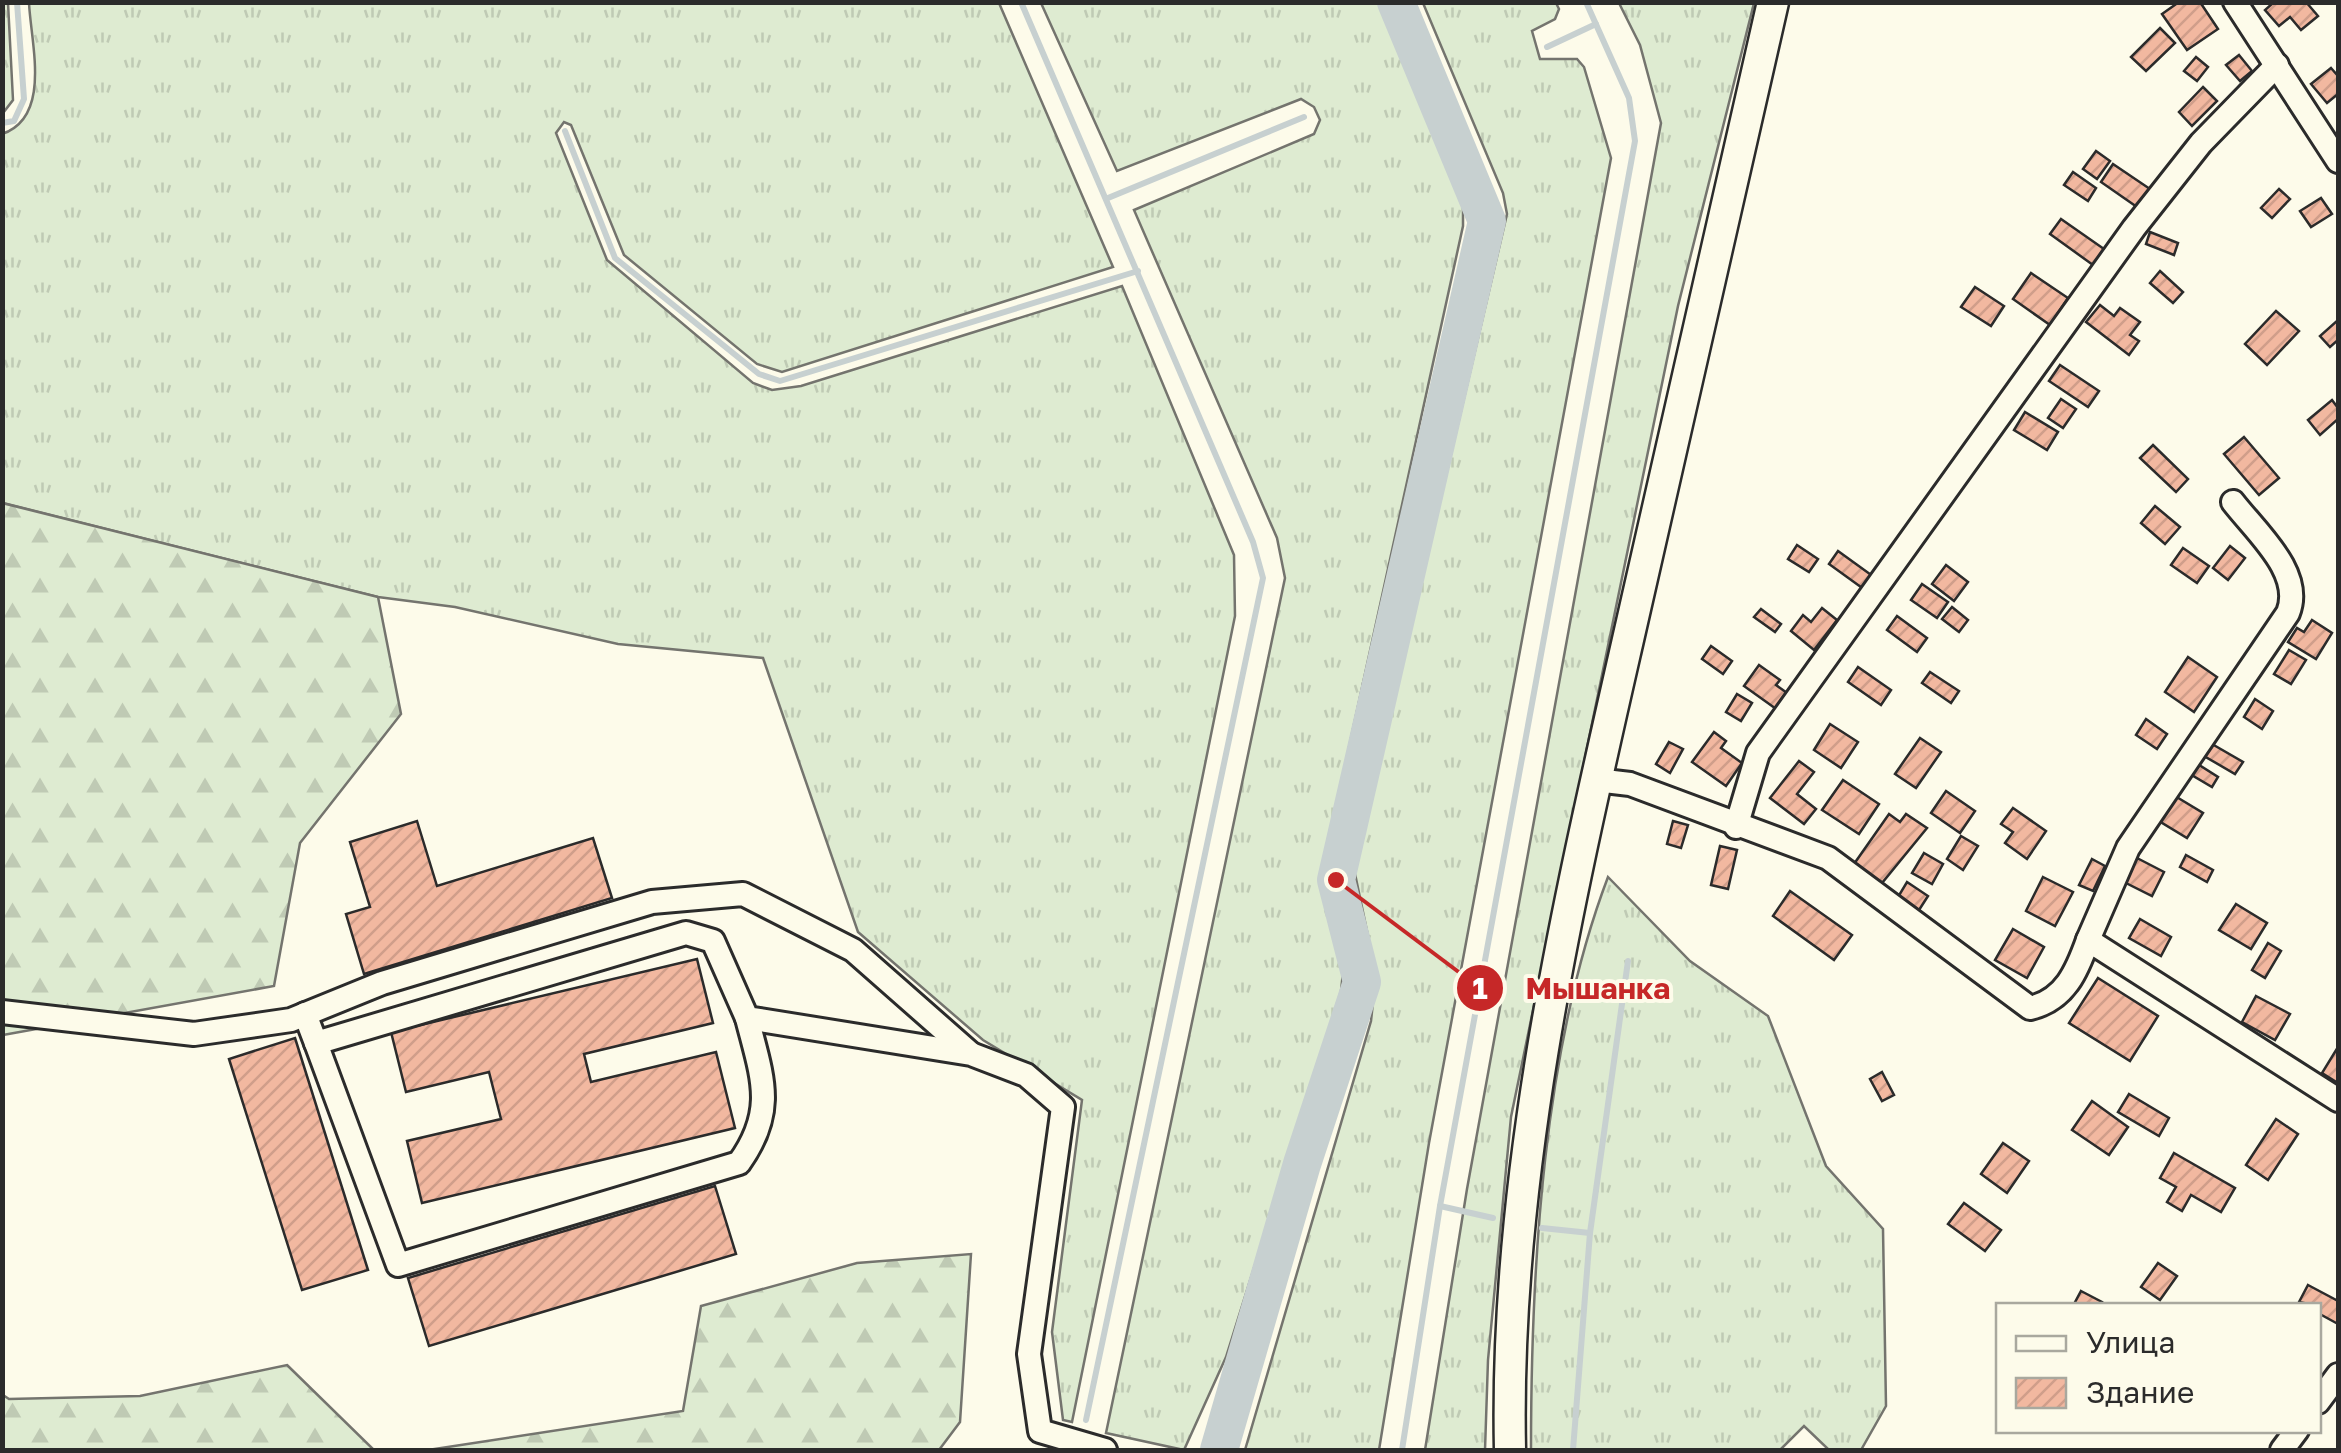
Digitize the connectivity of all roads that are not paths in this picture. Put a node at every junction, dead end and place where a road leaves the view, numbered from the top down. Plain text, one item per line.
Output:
1 (1773, 2) edge
2 (2235, 2) edge
3 (2277, 64) junction
4 (2338, 161) edge
5 (2233, 502) dead end
6 (1596, 780) junction
7 (1736, 827) junction
8 (2088, 940) junction
9 (2, 1012) edge
10 (305, 1014) junction
11 (747, 1018) junction
12 (316, 1042) junction
13 (971, 1054) junction
14 (2338, 1100) edge
15 (2338, 1375) edge
16 (2321, 1398) edge
17 (1105, 1450) edge
18 (1510, 1450) edge

1 - 6 main road
2 - 3 street
3 - 4 street
3 - 7 street
5 - 8 street
6 - 7 street
6 - 18 main road
7 - 8 street
8 - 14 street
9 - 10 street
10 - 12 street
10 - 13 street
11 - 12 street
11 - 12 street
11 - 13 street
13 - 17 street
15 - 16 street

